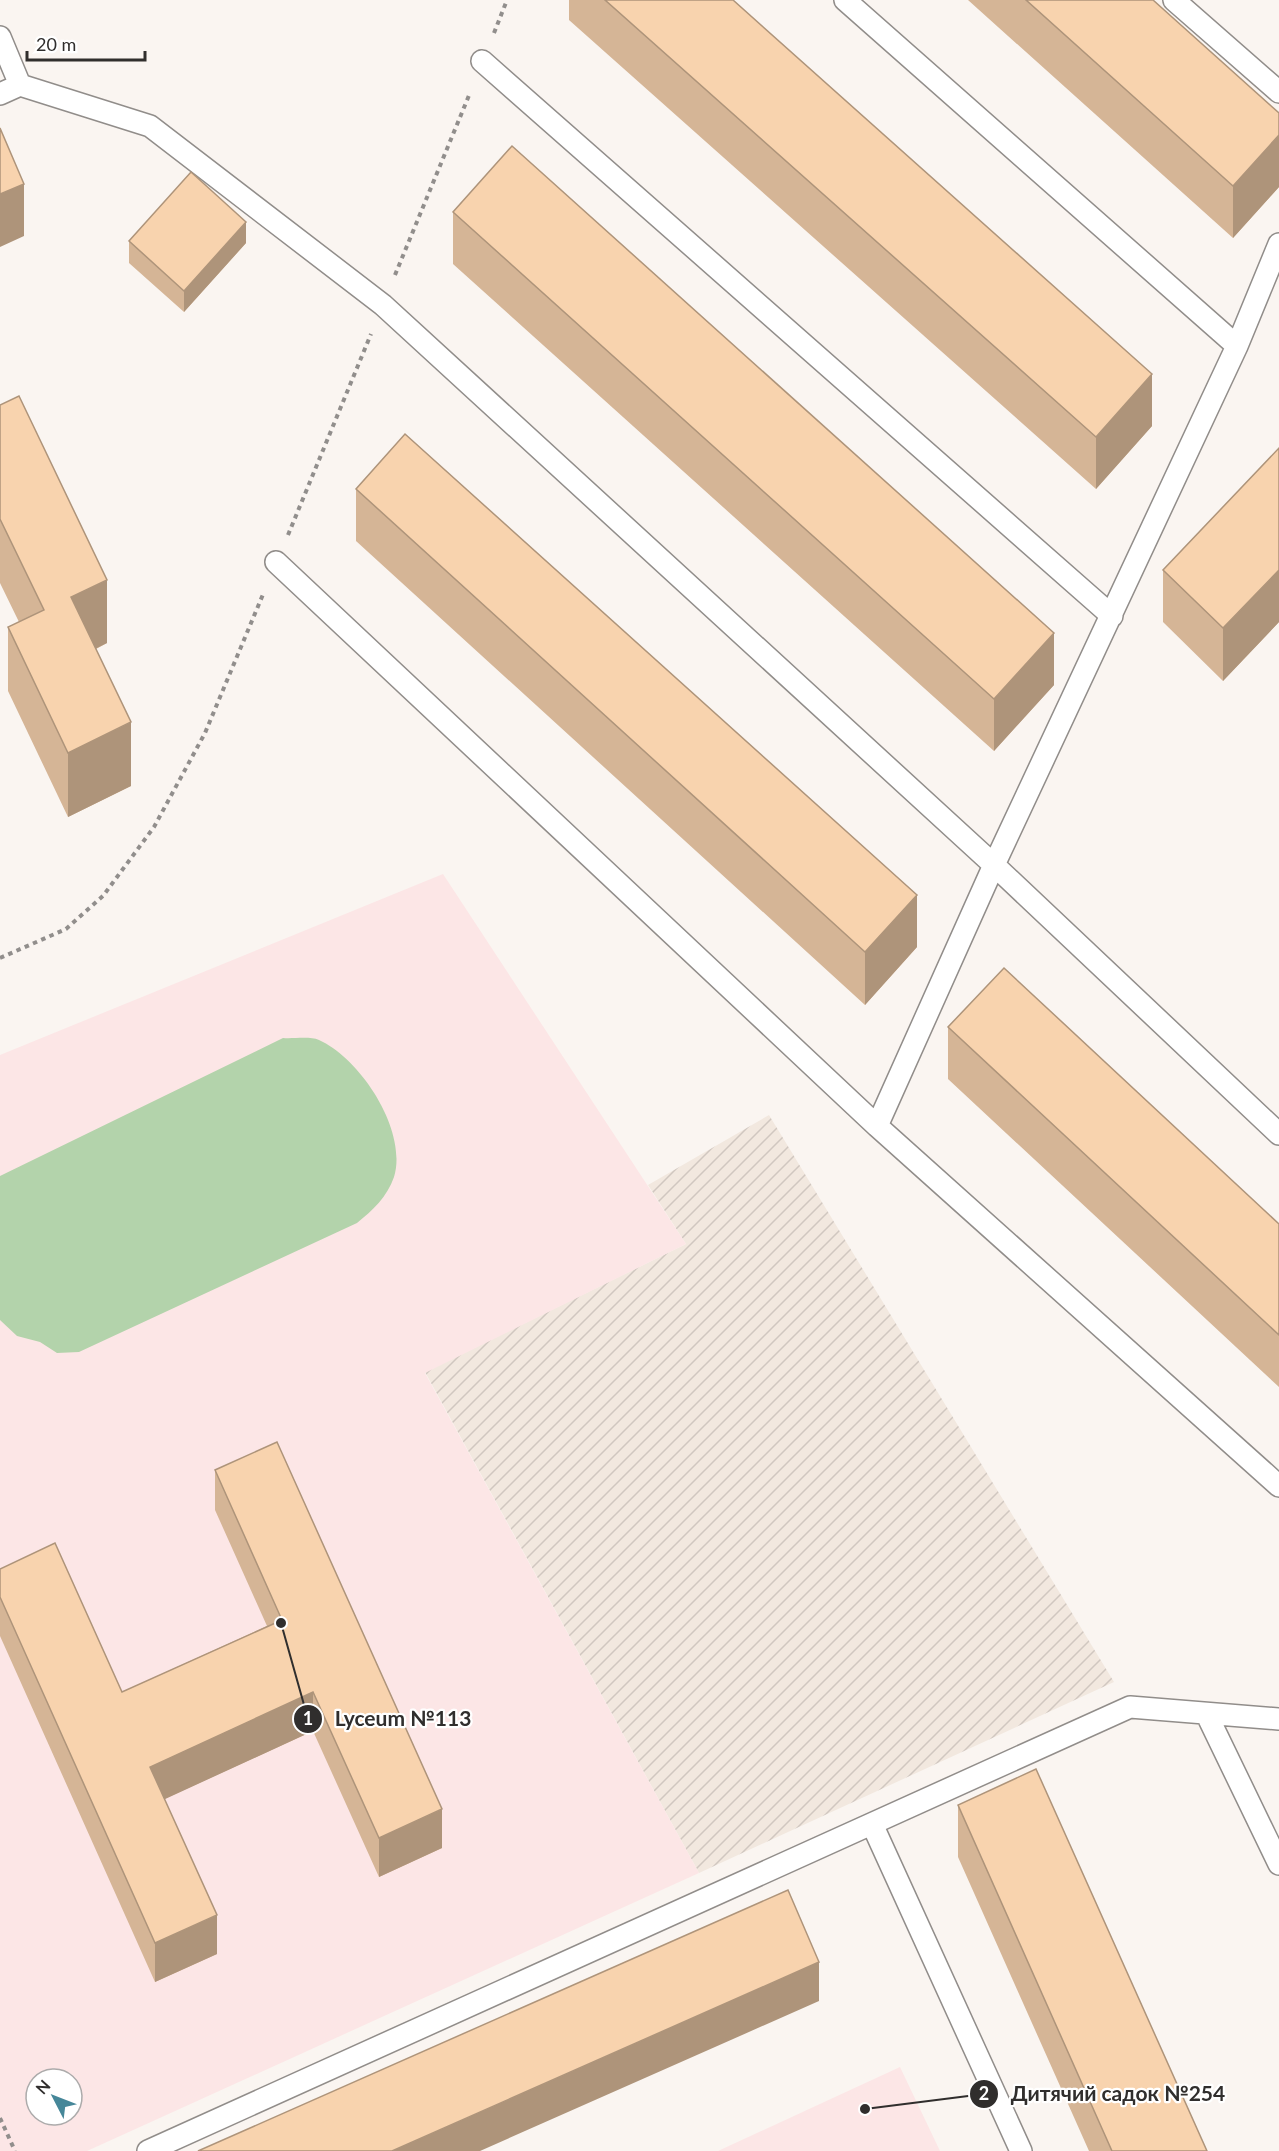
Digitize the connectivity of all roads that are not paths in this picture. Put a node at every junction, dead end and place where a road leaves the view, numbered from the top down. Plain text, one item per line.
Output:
1 (845, 0) edge
2 (1174, 0) edge
3 (0, 37) edge
4 (483, 61) road end
5 (20, 85) junction
6 (1279, 92) edge
7 (0, 94) edge
8 (1279, 244) edge
9 (1237, 346) junction
10 (276, 562) road end
11 (1112, 616) junction
12 (994, 865) junction
13 (877, 1126) junction
14 (1279, 1134) edge
15 (1279, 1486) edge
16 (1207, 1715) junction
17 (1279, 1719) edge
18 (872, 1824) junction
19 (1279, 1864) edge
20 (148, 2151) edge
21 (1021, 2151) edge

1 - 9 lane
2 - 6 lane
3 - 5 lane
4 - 11 lane
5 - 7 lane
5 - 12 lane
8 - 9 lane
9 - 11 lane
10 - 13 lane
11 - 12 lane
12 - 13 lane
12 - 14 lane
13 - 15 lane
16 - 17 lane
16 - 18 lane
16 - 19 lane
18 - 20 lane
18 - 21 lane

